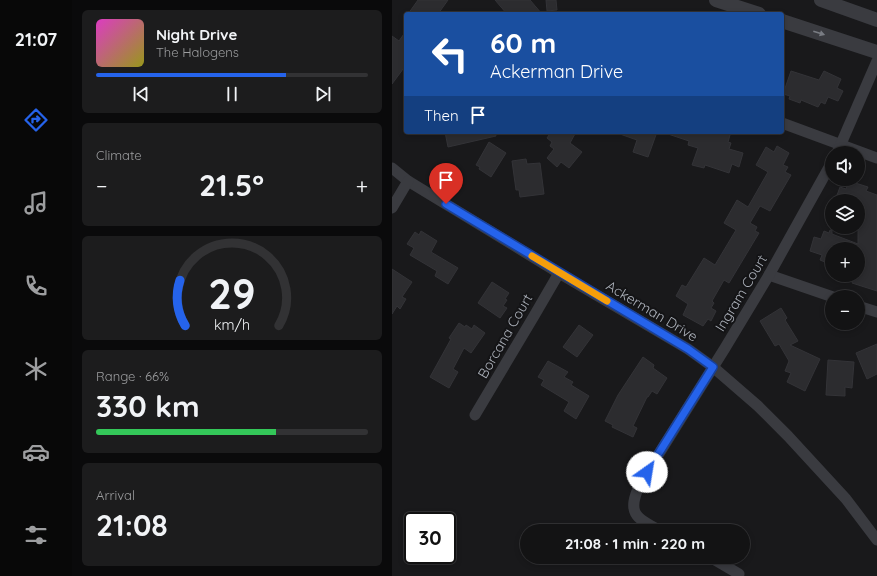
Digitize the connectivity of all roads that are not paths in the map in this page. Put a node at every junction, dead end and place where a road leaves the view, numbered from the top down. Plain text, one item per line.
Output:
1 (716, 0) edge
2 (821, 0) edge
3 (753, 12) edge
4 (877, 20) edge
5 (784, 22) edge
6 (877, 52) edge
7 (877, 61) edge
8 (784, 124) edge
9 (832, 146) edge
10 (840, 146) edge
11 (865, 155) edge
12 (877, 158) edge
13 (392, 168) edge
14 (825, 175) edge
15 (408, 181) junction
16 (392, 208) edge
17 (559, 273) junction
18 (770, 275) junction
19 (825, 294) edge
20 (865, 308) edge
21 (877, 312) edge
22 (713, 367) junction
23 (475, 415) dead end
24 (648, 524) edge
25 (877, 540) edge
26 (722, 564) edge
27 (739, 574) dead end

1 - 3 street
2 - 4 street
5 -> 6 street
7 - 10 street
8 - 9 street
11 - 12 street
13 - 15 street, Ackerman Drive
14 - 18 street, Ingram Court
15 - 16 street
15 - 17 street, Ackerman Drive
17 - 22 street, Ackerman Drive
17 - 23 street, Borcana Court
18 - 19 street
18 - 22 street, Ingram Court
20 - 21 street
22 - 24 street, Ingram Court
22 - 25 street, Ackerman Drive
26 - 27 street

